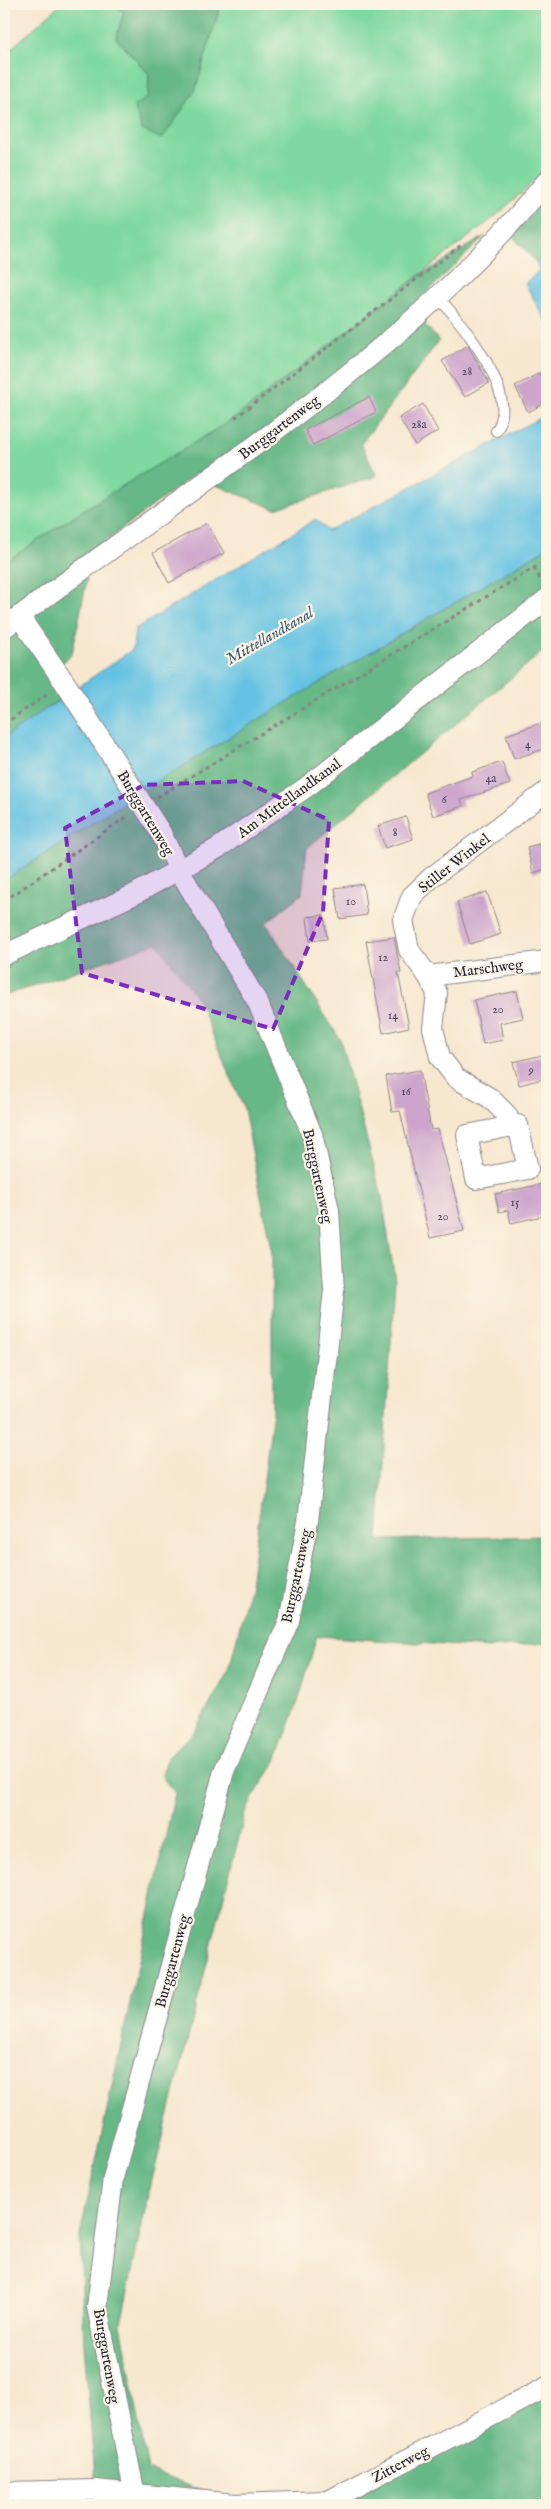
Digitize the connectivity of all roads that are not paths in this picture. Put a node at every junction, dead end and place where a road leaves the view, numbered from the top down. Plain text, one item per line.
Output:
1 (547, 181) edge
2 (437, 296) junction
3 (496, 431) dead end
4 (547, 599) edge
5 (11, 622) edge
6 (547, 791) edge
7 (179, 870) junction
8 (4, 955) edge
9 (547, 961) edge
10 (428, 976) junction
11 (510, 1126) dead end
12 (547, 2386) edge
13 (4, 2492) edge
14 (135, 2499) edge

1 - 2 street, Burggartenweg
2 - 3 lane
2 - 5 street, Burggartenweg
4 - 7 street, Am Mittellandkanal
5 - 7 street, Burggartenweg, bridge
6 - 10 street, Stiller Winkel
7 - 8 street, Am Mittellandkanal
7 - 14 street, Burggartenweg
9 - 10 street, Marschweg
10 - 11 street, Stiller Winkel
12 - 14 street, Zitterweg
13 - 14 street, Zitterweg

